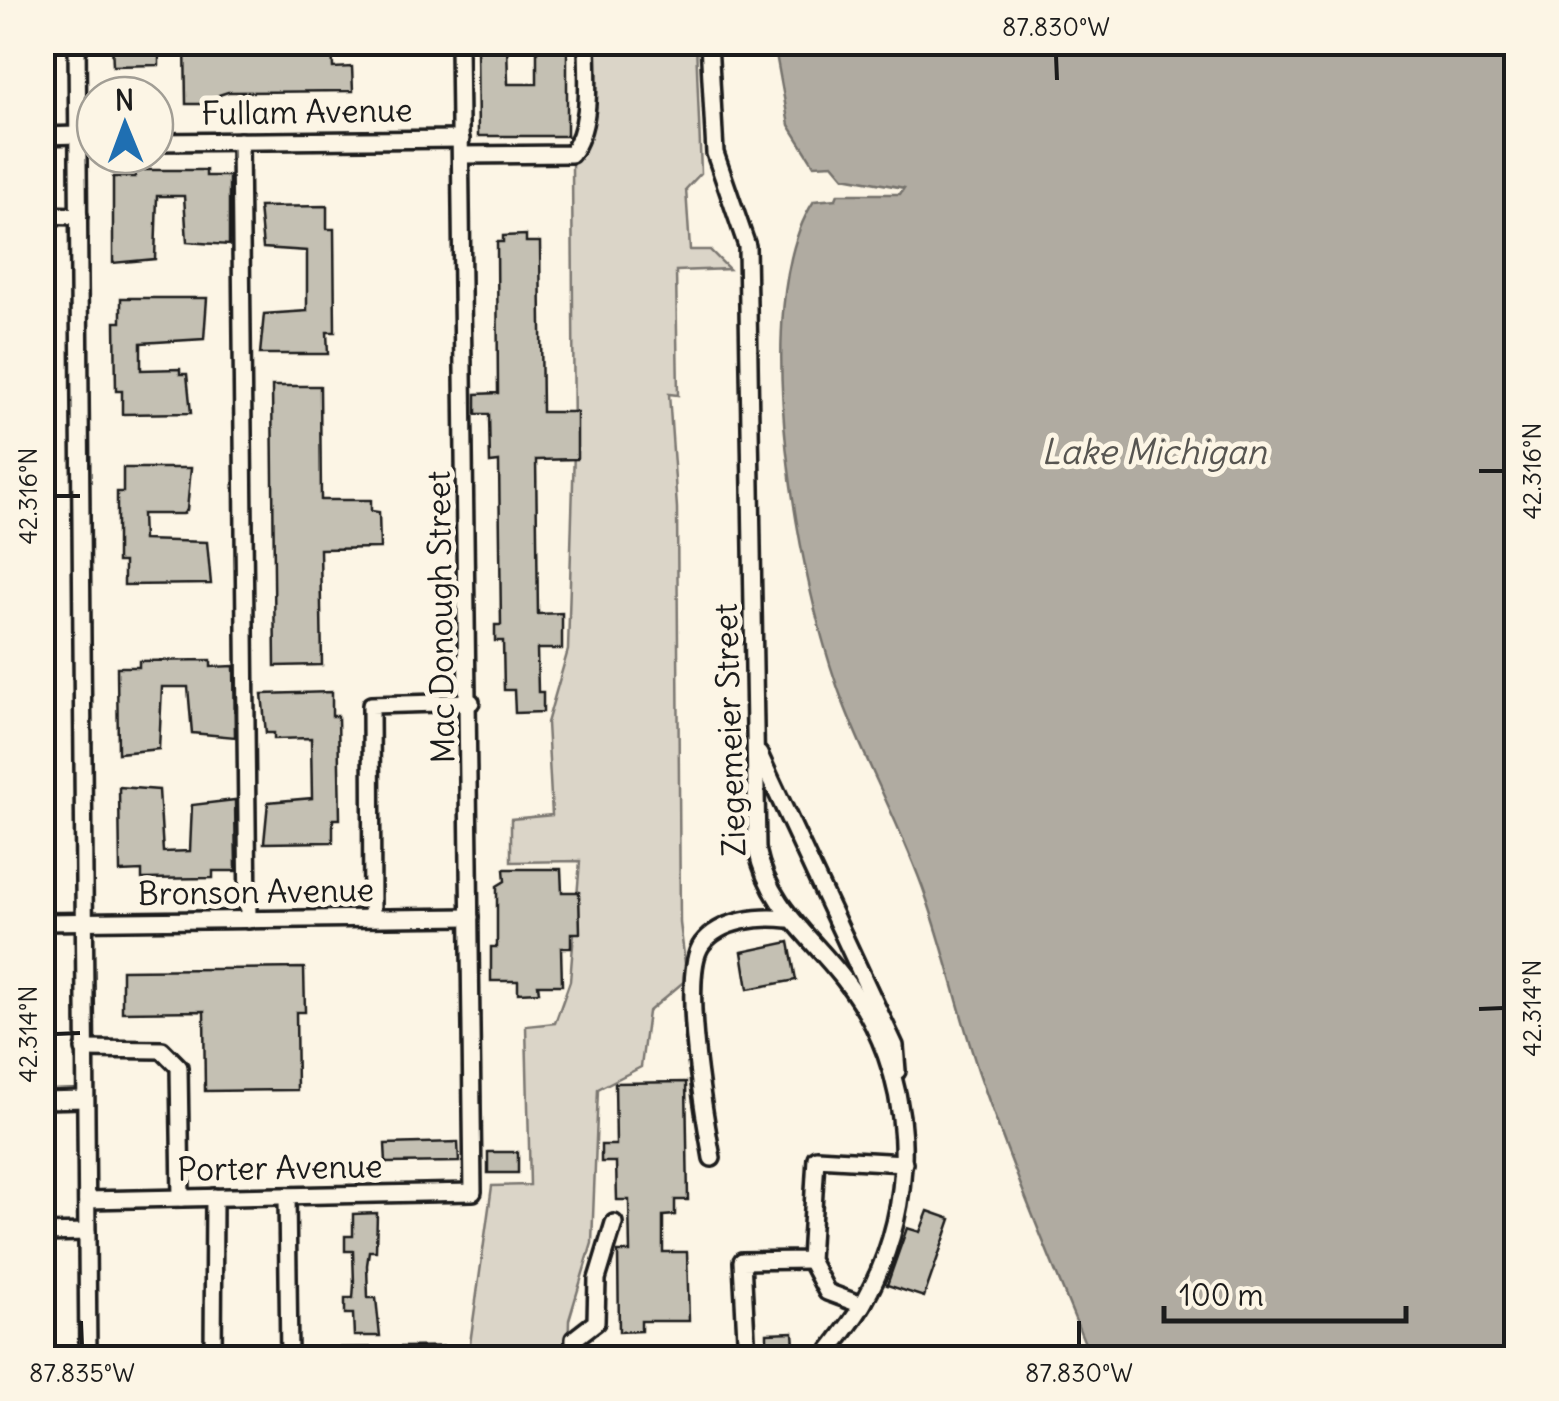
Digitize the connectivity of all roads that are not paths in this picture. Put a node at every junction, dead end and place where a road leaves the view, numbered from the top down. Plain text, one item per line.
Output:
1 (76, 42) edge
2 (459, 42) edge
3 (587, 42) edge
4 (709, 42) edge
5 (79, 75) edge
6 (42, 136) edge
7 (75, 140) edge
8 (240, 141) junction
9 (175, 142) edge
10 (461, 147) junction
11 (82, 175) edge
12 (42, 215) edge
13 (79, 216) junction
14 (470, 702) junction
15 (755, 746) junction
16 (470, 917) junction
17 (372, 918) junction
18 (248, 920) junction
19 (788, 920) junction
20 (42, 922) edge
21 (82, 922) junction
22 (84, 1048) junction
23 (42, 1100) edge
24 (85, 1100) junction
25 (898, 1101) junction
26 (712, 1158) dead end
27 (904, 1163) junction
28 (473, 1192) joint
29 (287, 1196) junction
30 (214, 1197) junction
31 (181, 1198) junction
32 (87, 1200) junction
33 (614, 1223) dead end
34 (87, 1232) junction
35 (42, 1233) edge
36 (810, 1260) junction
37 (862, 1305) junction
38 (461, 1356) edge
39 (88, 1358) edge
40 (213, 1358) edge
41 (289, 1358) edge
42 (298, 1358) edge
43 (574, 1358) edge
44 (747, 1358) edge
45 (824, 1358) edge

1 - 5 street
2 - 10 street, Mac Donough Street
3 - 10 street, Fullam Avenue
4 - 15 street, Ziegemeier Street
6 - 7 street
8 - 9 street, Fullam Avenue
8 - 10 street, Fullam Avenue
8 - 18 street
10 - 14 street, Mac Donough Street
11 - 13 street
12 - 13 street
13 - 21 street
14 - 16 street, Mac Donough Street
14 - 17 street
15 - 19 street, Ziegemeier Street
15 - 25 street
16 - 17 street, Bronson Avenue
16 - 28 street, Mac Donough Street
17 - 18 street, Bronson Avenue
18 - 21 street, Bronson Avenue
19 - 25 street, Ziegemeier Street
19 - 26 street
20 - 21 street, Bronson Avenue
21 - 22 street
22 - 24 street
22 - 31 street
23 - 24 street
24 - 32 street
25 - 27 street, Ziegemeier Street
27 - 36 street
27 - 37 street, Ziegemeier Street
28 - 29 street, Porter Avenue
29 - 30 street, Porter Avenue
29 - 41 street
30 - 31 street, Porter Avenue
30 - 40 street
31 - 32 street, Porter Avenue
32 - 34 street
33 - 43 street
34 - 35 street
34 - 39 street
36 - 37 street
36 - 44 street
37 - 45 street, Ziegemeier Street
38 - 42 street

